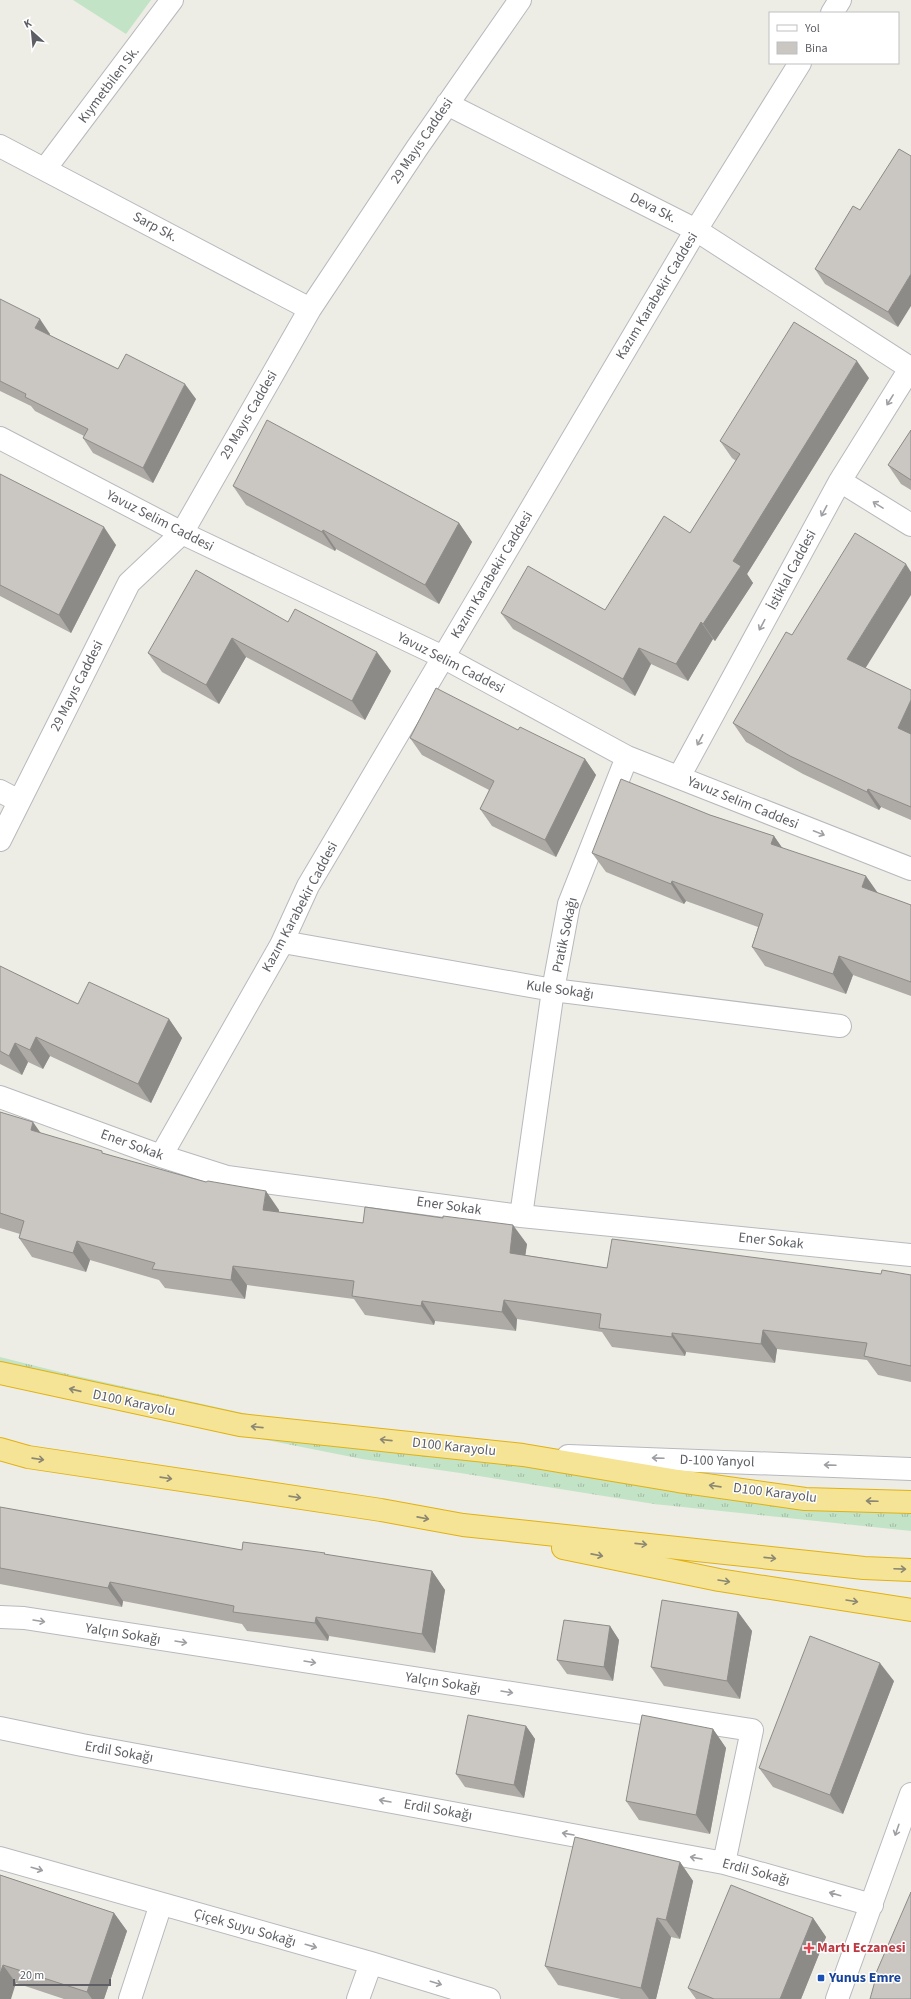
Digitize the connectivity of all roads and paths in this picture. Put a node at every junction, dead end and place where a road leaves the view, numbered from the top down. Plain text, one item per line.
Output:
1 (172, 0) edge
2 (520, 0) edge
3 (840, 0) edge
4 (833, 12) edge
5 (799, 64) edge
6 (447, 104) junction
7 (0, 146) edge
8 (45, 169) junction
9 (696, 230) junction
10 (310, 309) junction
11 (910, 367) edge
12 (0, 438) edge
13 (840, 481) junction
14 (911, 525) edge
15 (182, 533) junction
16 (443, 657) junction
17 (627, 757) junction
18 (679, 777) junction
19 (9, 796) edge
20 (0, 840) edge
21 (911, 870) edge
22 (283, 942) junction
23 (553, 990) junction
24 (840, 1026) dead end
25 (0, 1097) edge
26 (161, 1156) junction
27 (521, 1216) junction
28 (911, 1255) edge
29 (0, 1373) edge
30 (0, 1450) edge
31 (523, 1455) junction
32 (911, 1469) edge
33 (911, 1502) edge
34 (463, 1525) junction
35 (911, 1570) edge
36 (911, 1610) edge
37 (0, 1618) edge
38 (0, 1728) edge
39 (911, 1794) edge
40 (911, 1839) edge
41 (0, 1858) edge
42 (724, 1863) junction
43 (161, 1904) junction
44 (872, 1905) junction
45 (371, 1963) junction
46 (130, 1999) edge
47 (358, 1999) edge
48 (489, 1999) edge
49 (837, 1999) edge

1 - 8 street, Kıymetbilen Sk.
2 - 6 street, 29 Mayıs Caddesi
3 - 4 street
5 - 9 street, Kazım Karabekir Caddesi
6 - 9 street, Deva Sk.
6 - 10 street, 29 Mayıs Caddesi
7 - 8 street, Sarp Sk.
8 - 10 street, Sarp Sk.
9 - 11 street, Deva Sk.
9 - 16 street, Kazım Karabekir Caddesi
10 - 15 street, 29 Mayıs Caddesi
11 -> 13 street, İstiklal Caddesi
12 - 15 street, Yavuz Selim Caddesi
14 -> 13 street
13 -> 18 street, İstiklal Caddesi
15 - 16 street, Yavuz Selim Caddesi
15 - 19 street, 29 Mayıs Caddesi
16 - 17 street, Yavuz Selim Caddesi
16 - 22 street, Kazım Karabekir Caddesi
17 - 18 street, Yavuz Selim Caddesi
17 - 23 street, Pratik Sokağı
18 -> 21 street, Yavuz Selim Caddesi
19 - 20 street, 29 Mayıs Caddesi
22 - 23 street, Kule Sokağı
22 - 26 street, Kazım Karabekir Caddesi
23 - 24 street, Kule Sokağı
23 - 27 street, Pratik Sokağı
25 - 26 street, Ener Sokak
26 - 27 street, Ener Sokak
27 - 28 street, Ener Sokak
31 -> 29 highway, D100 Karayolu
30 -> 34 highway
32 -> 31 street, D-100 Yanyol
33 -> 31 highway, D100 Karayolu
34 -> 35 highway
34 -> 36 highway
37 -> 42 street, Yalçın Sokağı
42 -> 38 street, Erdil Sokağı
39 -> 44 street
40 - 44 street
41 -> 43 street, Çiçek Suyu Sokağı
44 -> 42 street, Erdil Sokağı
43 -> 45 street, Çiçek Suyu Sokağı
43 - 46 street
44 - 49 street
45 - 47 street
45 -> 48 street, Çiçek Suyu Sokağı

